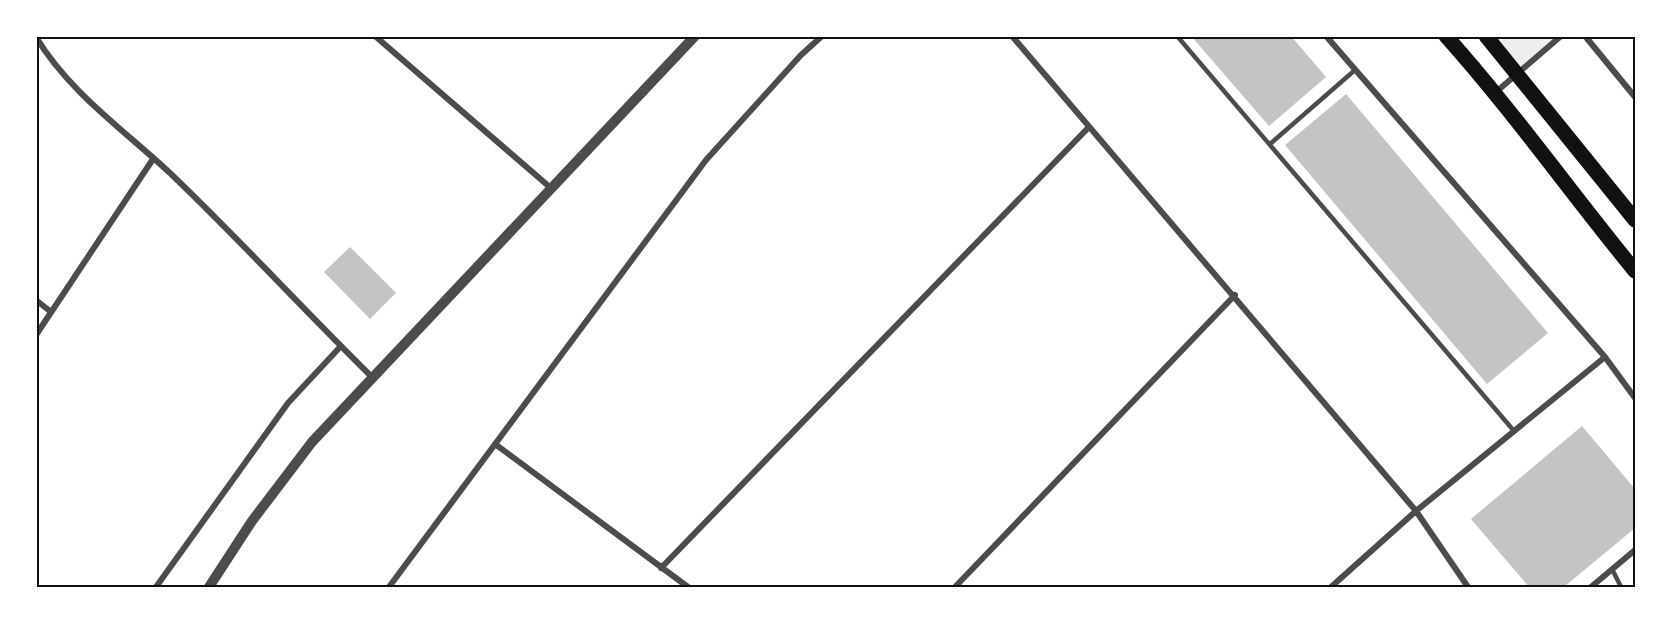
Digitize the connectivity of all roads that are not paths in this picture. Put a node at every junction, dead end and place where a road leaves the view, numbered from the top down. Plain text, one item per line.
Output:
1 (375, 36) edge
2 (695, 36) edge
3 (822, 36) edge
4 (1012, 36) edge
5 (1176, 36) edge
6 (1326, 36) edge
7 (1446, 36) edge
8 (1486, 36) edge
9 (1561, 36) edge
10 (1585, 36) edge
11 (36, 37) edge
12 (1355, 70) junction
13 (1516, 72) junction
14 (1496, 92) junction
15 (1635, 97) edge
16 (1088, 128) junction
17 (1270, 144) junction
18 (153, 159) junction
19 (552, 189) junction
20 (1635, 220) edge
21 (1635, 271) edge
22 (1234, 295) junction
23 (36, 300) edge
24 (51, 312) junction
25 (36, 335) edge
26 (341, 346) junction
27 (1605, 357) junction
28 (372, 377) junction
29 (1635, 398) edge
30 (1514, 431) junction
31 (495, 444) junction
32 (1416, 511) junction
33 (1635, 550) edge
34 (661, 568) junction
35 (1612, 569) junction
36 (156, 587) edge
37 (209, 587) edge
38 (389, 587) edge
39 (688, 587) edge
40 (955, 587) edge
41 (1331, 587) edge
42 (1468, 587) edge
43 (1591, 587) edge
44 (1621, 587) edge

1 - 19 street
2 - 19 street
3 - 31 street
4 - 16 street
5 - 17 lane
6 - 12 street
7 - 14 main road
8 - 13 main road
9 - 13 street
10 - 15 street
11 - 18 street
12 - 17 lane
12 - 27 street
13 - 14 street
13 - 20 main road
14 - 21 main road
16 - 22 street
16 - 34 street
17 - 30 lane
18 - 24 street
18 - 26 street
19 - 28 street
22 - 32 street
22 - 40 street
23 - 24 street
24 - 25 street
26 - 28 street
26 - 36 street
27 - 29 street
27 - 30 street
28 - 37 street
30 - 32 street
31 - 34 street
31 - 38 street
32 - 41 street
32 - 42 street
33 - 35 street
34 - 39 street
35 - 43 street
35 - 44 lane

